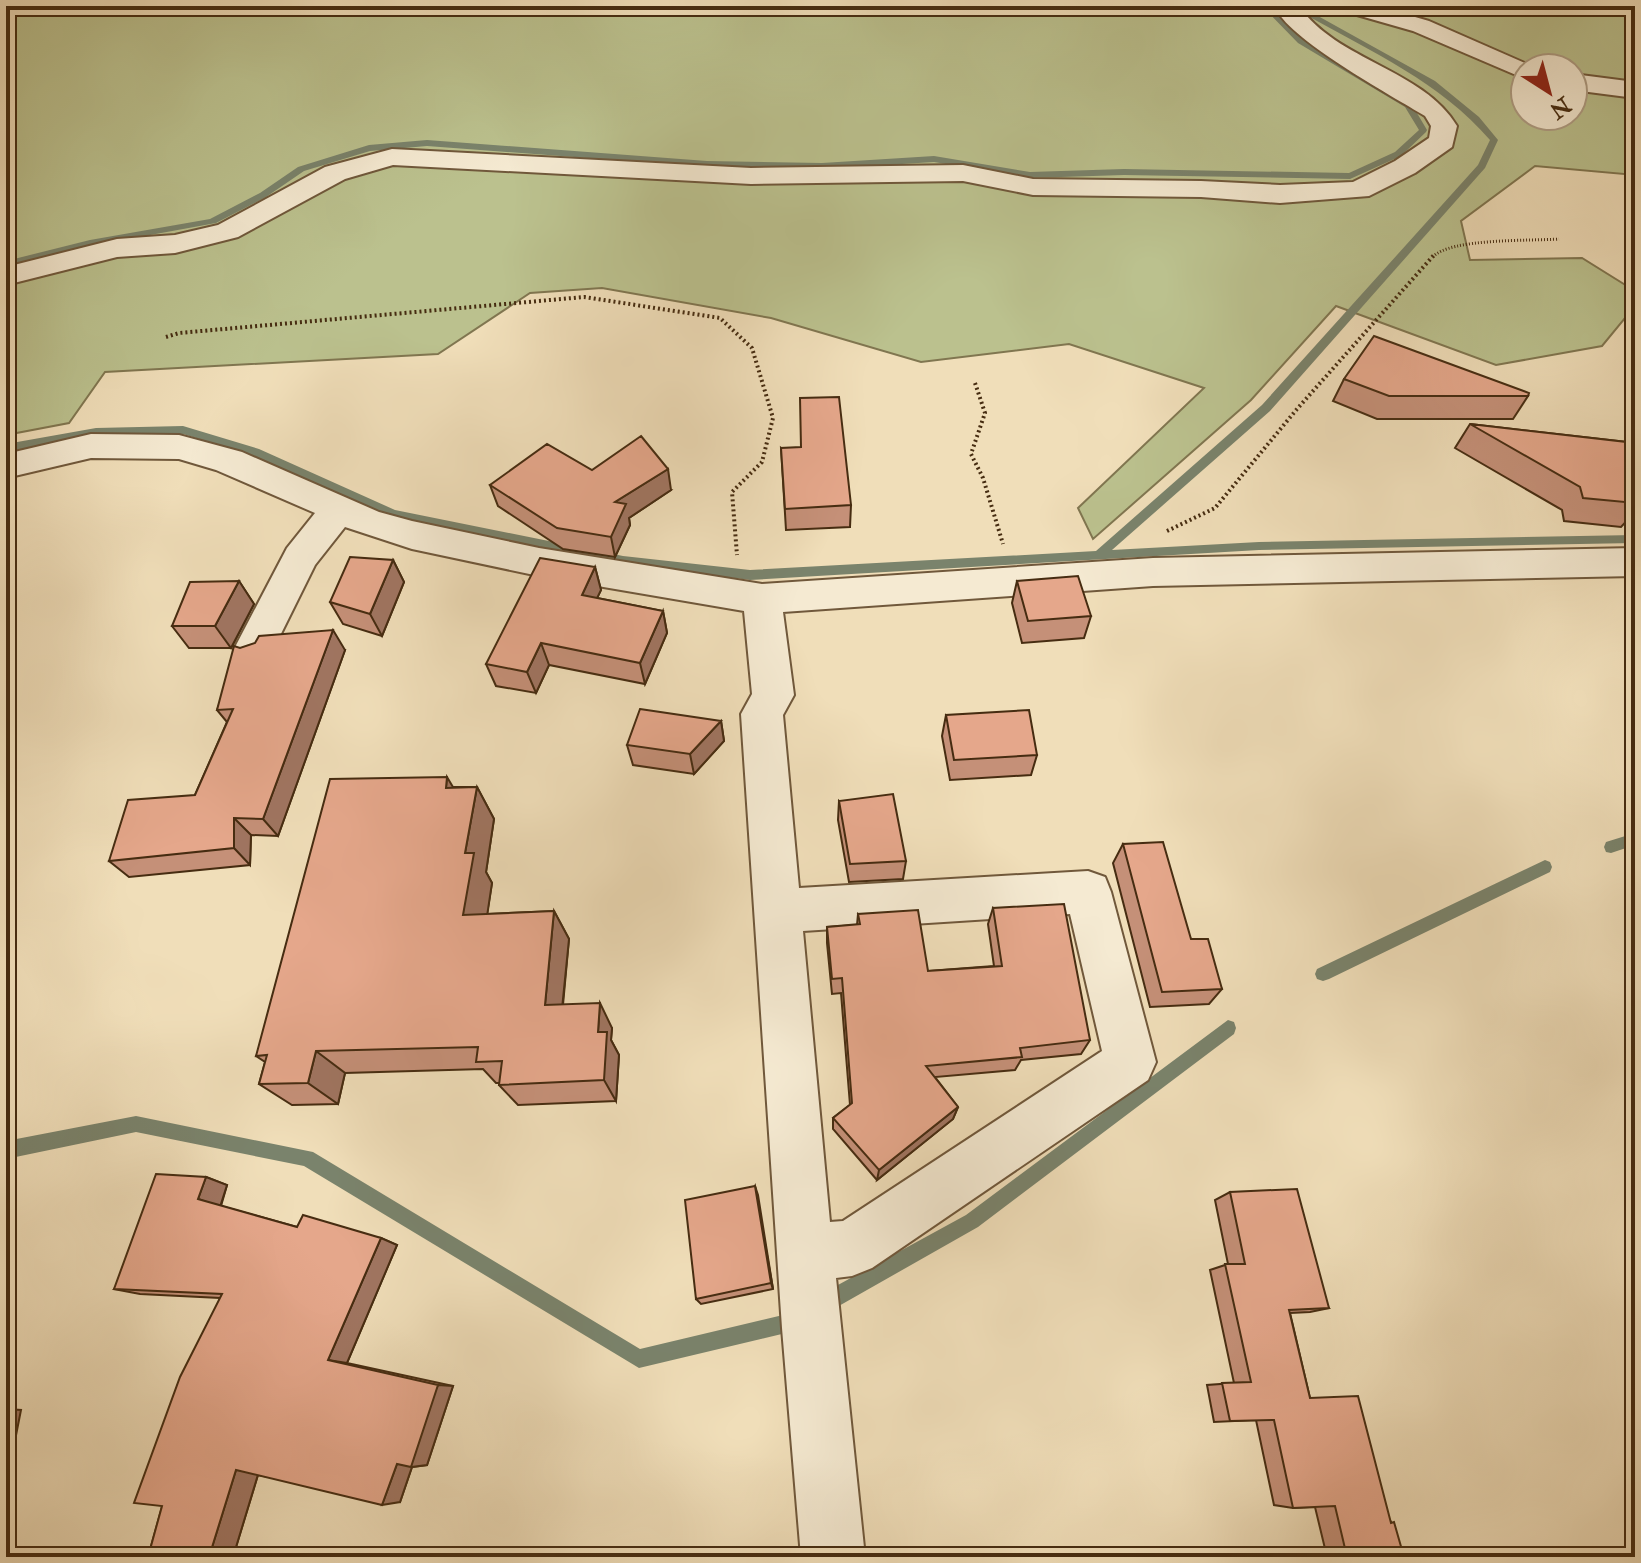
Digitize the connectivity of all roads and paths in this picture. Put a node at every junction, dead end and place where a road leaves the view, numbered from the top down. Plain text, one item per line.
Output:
1 (1287, 6) edge
2 (1351, 6) edge
3 (1509, 63) edge
4 (1589, 84) edge
5 (1635, 90) edge
6 (1559, 239) dead end
7 (6, 276) edge
8 (166, 337) dead end
9 (975, 383) dead end
10 (6, 466) edge
11 (339, 509) junction
12 (1160, 535) dead end
13 (1004, 546) dead end
14 (1635, 562) edge
15 (729, 564) dead end
16 (762, 599) junction
17 (254, 649) edge
18 (779, 911) junction
19 (808, 1258) junction
20 (833, 1557) edge

1 - 7 street
2 - 3 street
4 - 5 street
6 - 12 path
8 - 15 path
9 - 13 path
10 - 11 street
11 - 16 street
11 - 17 street
14 - 16 street
16 - 18 street
18 - 19 street
18 - 19 street
19 - 20 street

